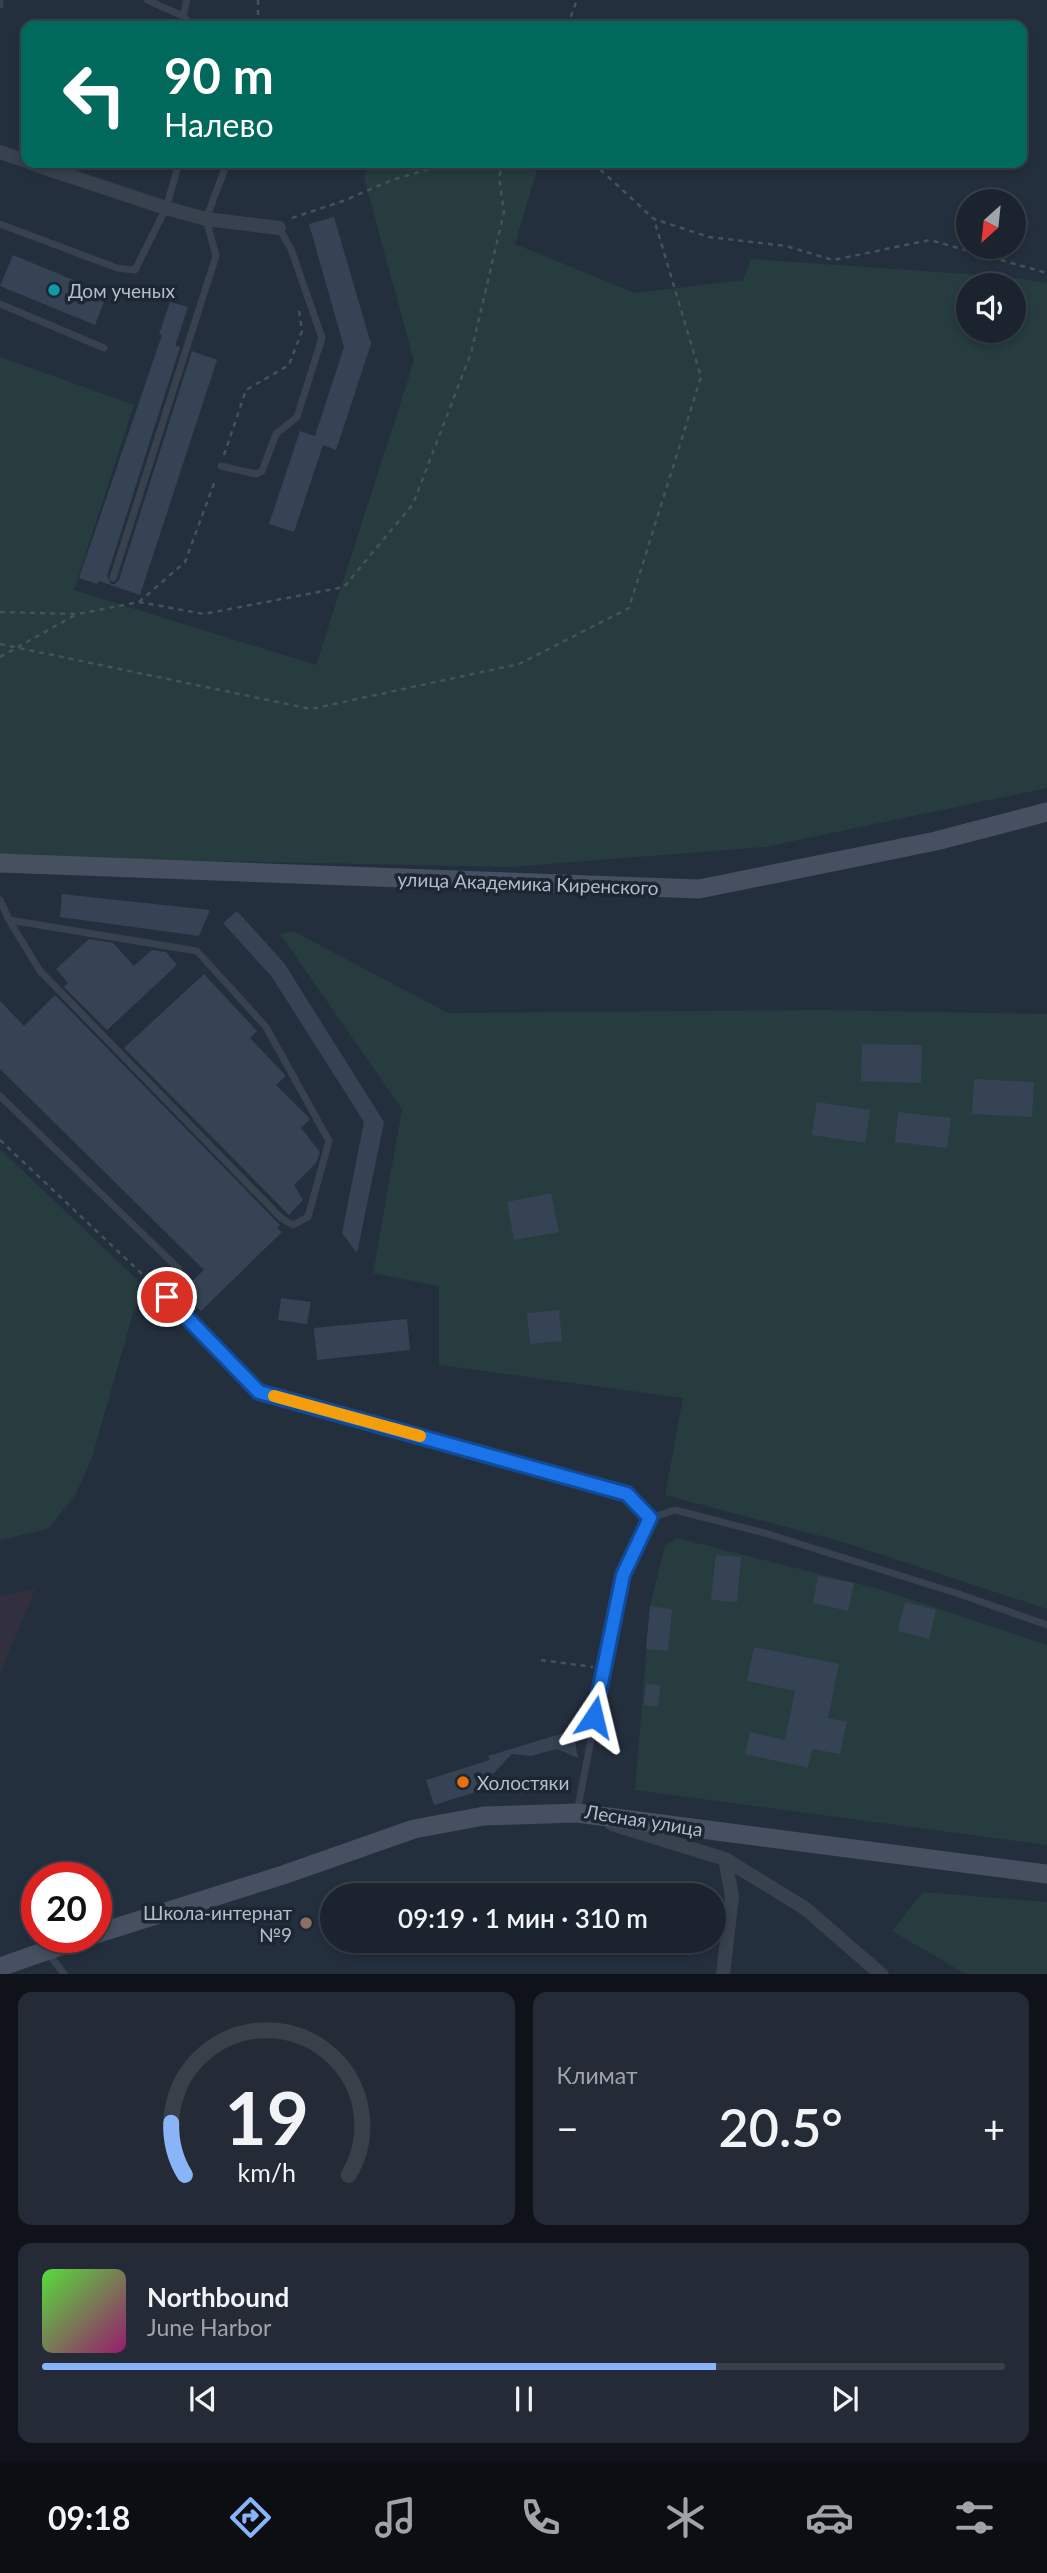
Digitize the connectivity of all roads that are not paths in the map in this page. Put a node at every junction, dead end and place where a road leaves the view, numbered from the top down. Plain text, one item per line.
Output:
1 (147, 0) edge
2 (187, 0) edge
3 (183, 16) junction
4 (188, 21) edge
5 (0, 152) edge
6 (21, 160) edge
7 (46, 168) edge
8 (178, 168) edge
9 (225, 168) edge
10 (166, 208) junction
11 (206, 219) junction
12 (0, 224) edge
13 (279, 228) joint
14 (0, 304) edge
15 (104, 348) dead end
16 (221, 466) road end
17 (113, 578) dead end
18 (1047, 812) edge
19 (0, 863) edge
20 (0, 900) edge
21 (9, 920) junction
22 (0, 1096) edge
23 (650, 1518) junction
24 (1047, 1625) edge
25 (577, 1813) junction
26 (725, 1859) junction
27 (1047, 1874) edge
28 (112, 1929) edge
29 (37, 1953) edge
30 (47, 1953) edge
31 (0, 1967) edge
32 (64, 1974) edge
33 (723, 1974) edge
34 (881, 1974) edge

1 - 3 lane
2 - 3 lane
3 - 4 lane
5 - 6 street
7 - 10 street
8 - 10 lane
9 - 11 lane
10 - 11 street
10 - 12 lane
11 - 13 street
11 - 17 lane
13 - 16 lane
14 - 15 lane
18 - 19 main road, улица Академика Киренского
20 - 21 lane
21 - 21 lane
22 - 23 lane
23 - 24 lane
23 - 25 lane, Лесная улица
25 - 26 street
25 - 27 main road, Лесная улица
25 - 28 main road
26 - 33 street
26 - 34 street
29 - 31 main road
30 - 32 lane

